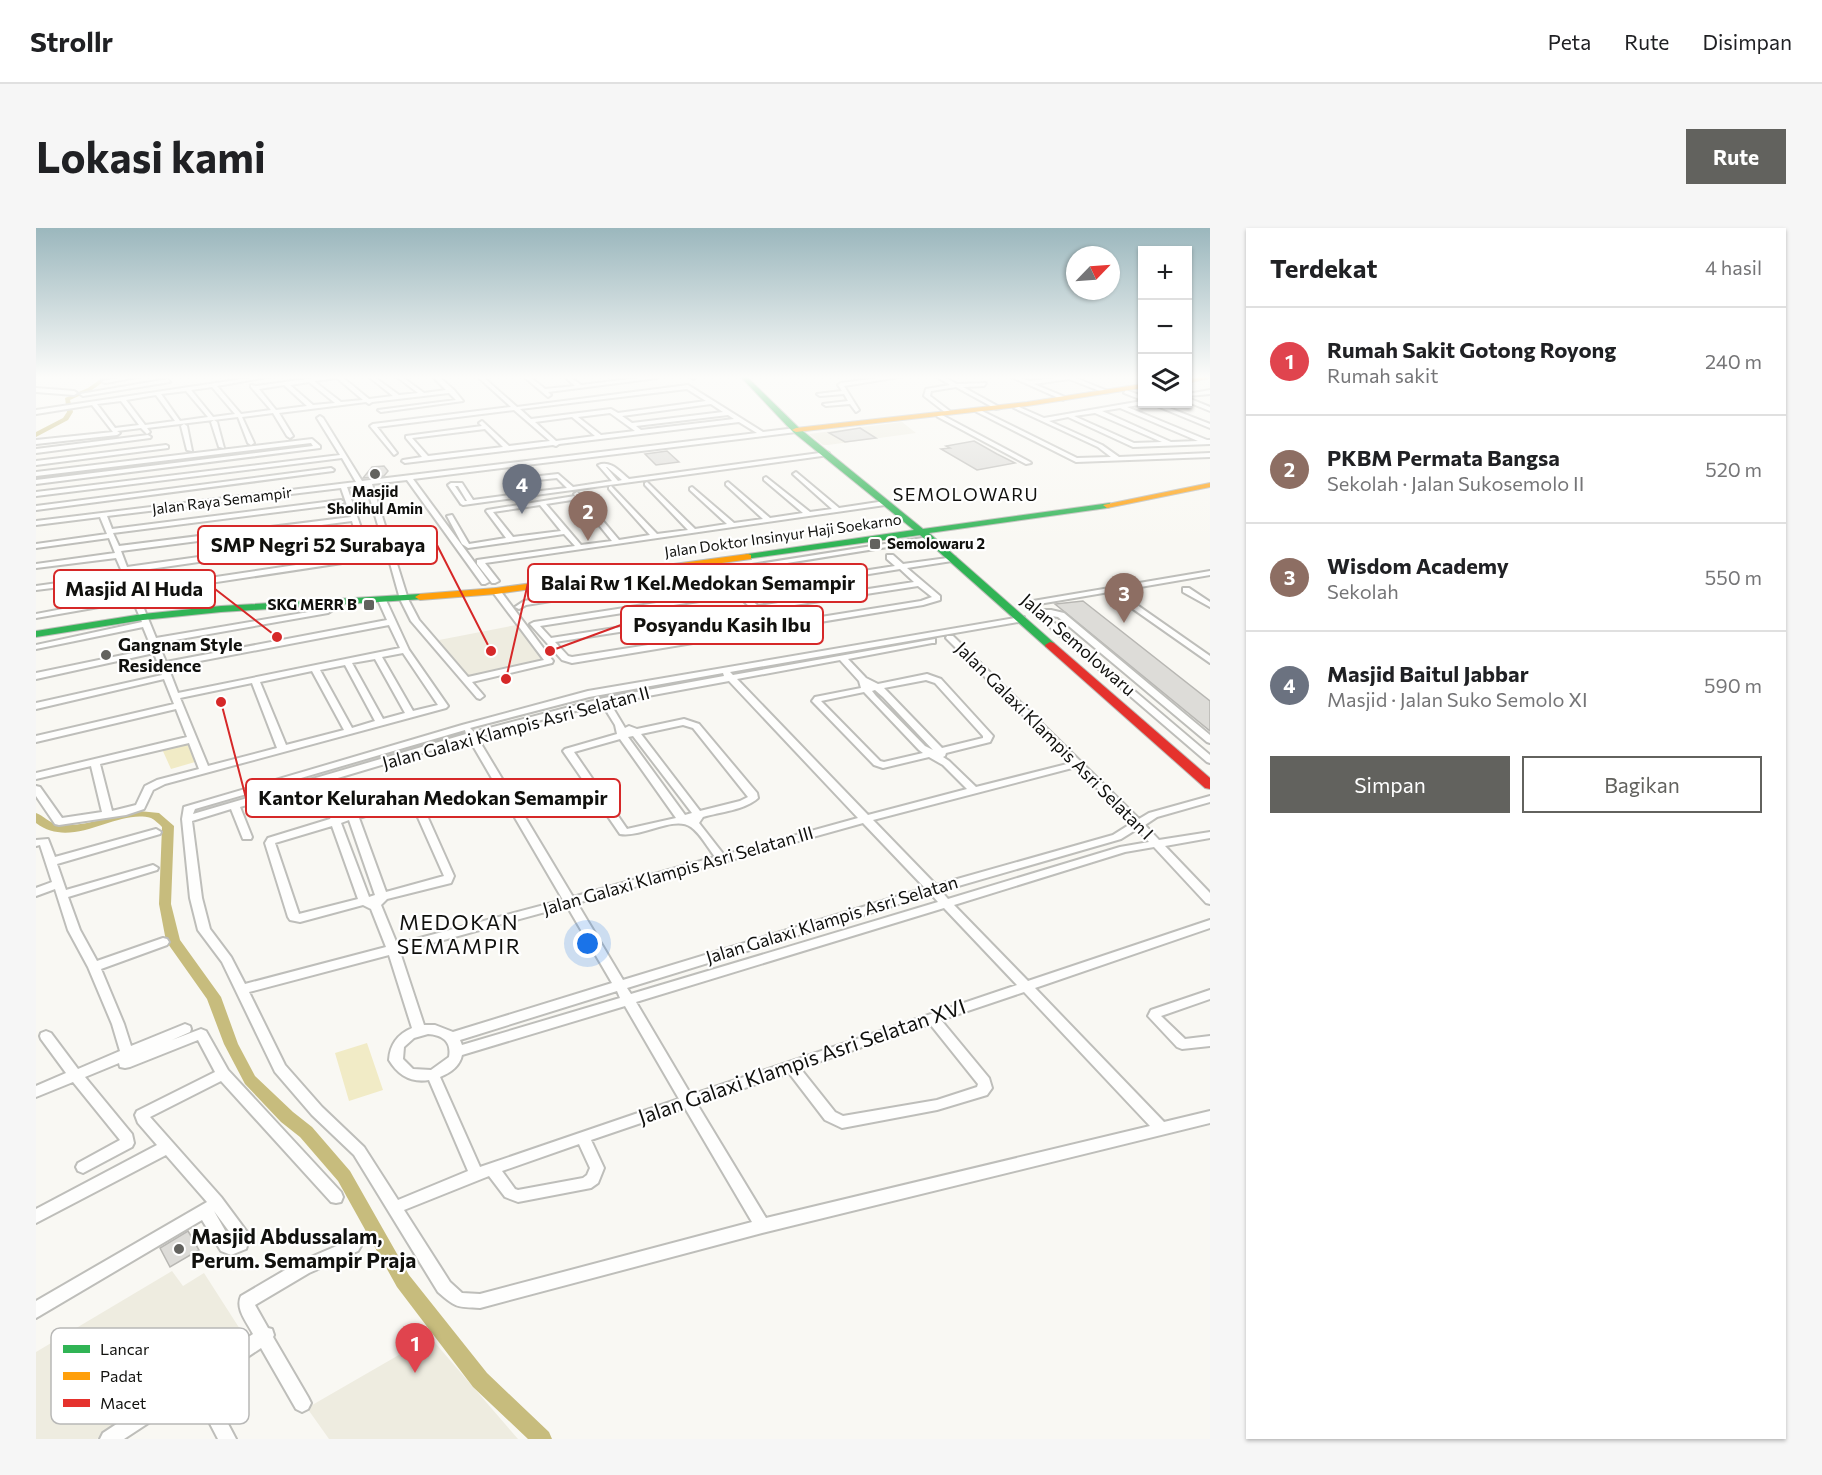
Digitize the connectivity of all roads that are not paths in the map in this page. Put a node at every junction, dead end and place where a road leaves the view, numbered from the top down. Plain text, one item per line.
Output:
1 (801, 432) edge
2 (110, 433) edge
3 (147, 433) edge
4 (184, 433) edge
5 (217, 433) edge
6 (246, 433) edge
7 (288, 433) edge
8 (329, 433) edge
9 (378, 433) edge
10 (445, 433) edge
11 (492, 433) edge
12 (543, 433) edge
13 (595, 433) edge
14 (635, 433) edge
15 (791, 433) edge
16 (976, 433) edge
17 (1021, 433) edge
18 (1070, 433) edge
19 (1106, 433) edge
20 (1144, 433) edge
21 (1184, 433) edge
22 (762, 434) joint
23 (290, 436) dead end
24 (599, 436) junction
25 (36, 442) edge
26 (251, 443) dead end
27 (554, 443) junction
28 (1209, 443) edge
29 (1134, 445) junction
30 (1173, 445) junction
31 (166, 447) dead end
32 (222, 447) dead end
33 (507, 448) junction
34 (190, 450) dead end
35 (36, 451) edge
36 (394, 453) dead end
37 (827, 454) junction
38 (1210, 455) edge
39 (343, 456) junction
40 (1151, 456) junction
41 (1190, 456) junction
42 (426, 458) junction
43 (569, 458) junction
44 (1116, 459) junction
45 (405, 461) dead end
46 (36, 463) edge
47 (1028, 463) dead end
48 (331, 470) dead end
49 (36, 474) edge
50 (796, 474) dead end
51 (408, 477) junction
52 (766, 479) dead end
53 (627, 481) junction
54 (36, 482) edge
55 (365, 483) junction
56 (1209, 483) edge
57 (646, 484) dead end
58 (728, 484) dead end
59 (614, 485) junction
60 (344, 486) junction
61 (692, 489) dead end
62 (576, 493) junction
63 (36, 494) edge
64 (521, 496) junction
65 (340, 502) dead end
66 (471, 502) dead end
67 (885, 503) junction
68 (542, 504) junction
69 (36, 508) edge
70 (838, 510) junction
71 (808, 514) junction
72 (103, 515) junction
73 (450, 516) dead end
74 (355, 519) junction
75 (769, 520) junction
76 (36, 523) edge
77 (732, 525) junction
78 (693, 531) junction
79 (566, 532) junction
80 (922, 532) junction
81 (110, 533) junction
82 (360, 537) junction
83 (656, 537) junction
84 (511, 540) junction
85 (617, 542) junction
86 (36, 546) edge
87 (468, 546) junction
88 (580, 548) junction
89 (118, 552) junction
90 (390, 554) junction
91 (365, 557) junction
92 (890, 557) dead end
93 (952, 559) junction
94 (480, 562) junction
95 (669, 563) junction
96 (711, 563) junction
97 (36, 566) edge
98 (903, 568) junction
99 (126, 573) junction
100 (722, 573) junction
101 (1210, 573) edge
102 (921, 583) junction
103 (492, 585) junction
104 (36, 588) edge
105 (1111, 590) junction
106 (1186, 590) dead end
107 (740, 593) junction
108 (402, 594) junction
109 (382, 600) junction
110 (340, 603) junction
111 (1210, 605) edge
112 (519, 607) dead end
113 (139, 608) junction
114 (756, 609) junction
115 (1037, 613) junction
116 (36, 616) edge
117 (392, 622) junction
118 (1024, 622) junction
119 (36, 624) edge
120 (775, 627) junction
121 (968, 632) junction
122 (36, 634) edge
123 (950, 638) junction
124 (548, 641) junction
125 (155, 646) junction
126 (36, 647) edge
127 (405, 650) junction
128 (377, 656) junction
129 (842, 658) junction
130 (1079, 658) junction
131 (1210, 660) edge
132 (347, 661) junction
133 (163, 665) junction
134 (315, 668) junction
135 (722, 669) junction
136 (36, 676) edge
137 (167, 676) junction
138 (730, 678) junction
139 (255, 680) junction
140 (468, 680) junction
141 (865, 685) junction
142 (877, 687) junction
143 (175, 696) junction
144 (480, 696) dead end
145 (604, 701) junction
146 (36, 706) edge
147 (179, 706) junction
148 (410, 714) junction
149 (380, 722) junction
150 (349, 730) junction
151 (621, 730) junction
152 (469, 731) junction
153 (635, 732) junction
154 (36, 739) edge
155 (192, 739) junction
156 (1210, 740) edge
157 (282, 748) junction
158 (940, 750) junction
159 (928, 753) junction
160 (1210, 760) edge
161 (95, 762) junction
162 (946, 763) junction
163 (1078, 764) junction
164 (204, 769) junction
165 (36, 776) edge
166 (326, 779) junction
167 (1210, 785) edge
168 (36, 789) edge
169 (973, 789) junction
170 (1210, 799) edge
171 (234, 805) junction
172 (340, 808) junction
173 (189, 813) junction
174 (108, 814) junction
175 (353, 816) junction
176 (682, 819) junction
177 (865, 819) junction
178 (697, 820) junction
179 (335, 821) junction
180 (1137, 824) junction
181 (156, 832) dead end
182 (1210, 835) edge
183 (247, 837) dead end
184 (36, 843) edge
185 (1158, 843) junction
186 (721, 858) junction
187 (51, 862) junction
188 (153, 868) dead end
189 (60, 890) junction
190 (932, 890) junction
191 (36, 892) edge
192 (1210, 900) edge
193 (374, 902) junction
194 (570, 902) junction
195 (946, 904) junction
196 (1210, 924) edge
197 (163, 942) dead end
198 (393, 949) junction
199 (94, 968) junction
200 (619, 985) junction
201 (1024, 987) junction
202 (243, 988) junction
203 (1210, 994) edge
204 (626, 999) junction
205 (932, 1018) junction
206 (185, 1029) dead end
207 (419, 1030) junction
208 (46, 1036) dead end
209 (452, 1036) junction
210 (1210, 1041) edge
211 (457, 1052) junction
212 (125, 1059) junction
213 (791, 1066) junction
214 (223, 1074) junction
215 (75, 1075) junction
216 (434, 1075) junction
217 (36, 1092) edge
218 (687, 1101) junction
219 (1210, 1118) edge
220 (1162, 1130) junction
221 (583, 1137) junction
222 (167, 1147) junction
223 (83, 1167) dead end
224 (492, 1168) junction
225 (476, 1174) junction
226 (336, 1197) dead end
227 (210, 1206) junction
228 (396, 1207) junction
229 (36, 1216) edge
230 (762, 1226) junction
231 (241, 1244) dead end
232 (353, 1246) dead end
233 (36, 1310) edge
234 (266, 1335) junction
235 (249, 1346) edge
236 (302, 1403) dead end
237 (132, 1424) edge
238 (219, 1424) edge
239 (109, 1439) edge
240 (227, 1439) edge

1 - 37 main road, Jalan Semolowaru
2 - 25 street
3 - 35 street
4 - 34 street
5 - 32 street
6 - 26 street
7 - 23 street
8 - 39 street
9 - 36 street
10 - 42 street
11 - 33 street
12 - 27 street
13 - 24 street
14 - 24 street
15 - 22 street, Jalan Raya Semampir
16 - 47 street
17 - 44 street
18 - 44 street
19 - 29 street
20 - 30 street
21 - 28 street
22 - 43 street, Jalan Raya Semampir
24 - 27 street
27 - 33 street
27 - 43 street
28 - 30 street
29 - 30 street
29 - 40 street
30 - 41 street
31 - 46 street
33 - 42 street
37 - 53 street
37 - 67 main road, Jalan Semolowaru
38 - 41 street
39 - 55 street
39 - 63 street
40 - 41 street
40 - 44 street
42 - 45 street
43 - 51 street, Jalan Raya Semampir
48 - 69 street
49 - 54 street
50 - 70 street
51 - 55 street, Jalan Raya Semampir
51 - 103 street
52 - 71 street
53 - 59 street
53 - 59 street
55 - 60 street, Jalan Raya Semampir
55 - 90 street
56 - 80 main road, Jalan Doktor Insinyur Haji Soekarno
56 - 80 main road, Jalan Doktor Insinyur Haji Soekarno
57 - 78 street
58 - 75 street
59 - 62 street
59 - 83 street
60 - 72 street, Jalan Raya Semampir
60 - 74 street
61 - 77 street
62 - 64 street
62 - 64 street
62 - 68 street
62 - 85 street
64 - 66 street
65 - 81 street
67 - 70 street
67 - 80 main road, Jalan Semolowaru
68 - 79 street
68 - 84 street
70 - 71 street
71 - 75 street
72 - 76 street, Jalan Raya Semampir
72 - 81 street
73 - 87 street
74 - 82 street
74 - 89 street
75 - 77 street
77 - 78 street
78 - 83 street
79 - 84 street
79 - 88 street
80 - 93 main road, Jalan Semolowaru
80 - 95 main road, Jalan Doktor Insinyur Haji Soekarno
80 - 96 main road, Jalan Doktor Insinyur Haji Soekarno
80 - 100 street
81 - 86 street
81 - 89 street
82 - 91 street
82 - 99 street
83 - 85 street
84 - 87 street
85 - 88 street
87 - 94 street
88 - 94 street
89 - 97 street
89 - 99 street
90 - 91 street
90 - 108 street
91 - 113 street
92 - 98 street
93 - 98 street
93 - 118 main road, Jalan Semolowaru
94 - 103 street
95 - 96 main road, Jalan Doktor Insinyur Haji Soekarno
95 - 103 main road, Jalan Doktor Insinyur Haji Soekarno
96 - 100 street
98 - 102 street
98 - 107 street
99 - 104 street
99 - 113 street
100 - 112 street
101 - 105 street
102 - 114 street
102 - 120 street
103 - 108 main road, Jalan Doktor Insinyur Haji Soekarno
103 - 140 street
105 - 115 street
105 - 131 street
106 - 111 street
107 - 114 street
107 - 124 street
108 - 109 main road, Jalan Doktor Insinyur Haji Soekarno
108 - 113 main road, Jalan Doktor Insinyur Haji Soekarno
108 - 140 street
109 - 110 main road, Jalan Doktor Insinyur Haji Soekarno
109 - 117 street
110 - 113 main road, Jalan Doktor Insinyur Haji Soekarno
110 - 125 street
113 - 116 street
113 - 119 main road, Jalan Doktor Insinyur Haji Soekarno
113 - 122 main road, Jalan Doktor Insinyur Haji Soekarno
113 - 125 street
113 - 126 street
114 - 120 street
114 - 124 street
115 - 130 street
115 - 156 street
117 - 127 street
117 - 133 street
118 - 121 street, Jalan Galaxi Klampis Asri Selatan II
118 - 130 main road, Jalan Semolowaru
120 - 124 street
121 - 123 street, Jalan Galaxi Klampis Asri Selatan II
121 - 135 street, Jalan Galaxi Klampis Asri Selatan II
123 - 129 street, Jalan Galaxi Klampis Asri Selatan II
123 - 163 street, Jalan Galaxi Klampis Asri Selatan I
125 - 133 street
125 - 136 street
127 - 128 street
127 - 148 street
128 - 132 street
128 - 148 street
129 - 138 street, Jalan Galaxi Klampis Asri Selatan II
129 - 141 street
130 - 160 street
130 - 167 main road, Jalan Semolowaru
132 - 134 street
132 - 149 street
133 - 137 street
134 - 139 street
134 - 150 street
135 - 138 street
135 - 152 street, Jalan Galaxi Klampis Asri Selatan II
137 - 143 street
137 - 146 street
138 - 145 street, Jalan Galaxi Klampis Asri Selatan II
138 - 177 street
139 - 143 street
139 - 157 street
140 - 144 street
141 - 142 street
141 - 159 street
141 - 159 street
142 - 158 street
142 - 158 street
143 - 147 street
145 - 151 street
145 - 152 street, Jalan Galaxi Klampis Asri Selatan II
147 - 154 street
147 - 155 street
148 - 149 street
149 - 150 street
150 - 157 street
151 - 153 street
151 - 176 street
151 - 176 street
152 - 166 street, Jalan Galaxi Klampis Asri Selatan II
152 - 173 street, Jalan Galaxi Klampis Asri Selatan II
152 - 194 street
153 - 178 street
153 - 178 street
155 - 161 street
155 - 164 street
157 - 164 street
158 - 159 street
158 - 162 street
159 - 162 street
161 - 165 street
161 - 174 street
162 - 169 street
163 - 169 street, Jalan Galaxi Klampis Asri Selatan III
163 - 180 street, Jalan Galaxi Klampis Asri Selatan I
164 - 174 street
166 - 171 street, Jalan Galaxi Klampis Asri Selatan II
166 - 172 street
168 - 174 street
169 - 177 street, Jalan Galaxi Klampis Asri Selatan III
170 - 180 street, Jalan Galaxi Klampis Asri Selatan
171 - 173 street, Jalan Galaxi Klampis Asri Selatan II
171 - 183 street
172 - 175 street
172 - 179 street
173 - 202 street
175 - 179 street
175 - 193 street
175 - 193 street
176 - 178 street
177 - 186 street, Jalan Galaxi Klampis Asri Selatan III
177 - 190 street
178 - 186 street
179 - 193 street
179 - 193 street
180 - 185 street, Jalan Galaxi Klampis Asri Selatan I
180 - 190 street, Jalan Galaxi Klampis Asri Selatan
181 - 187 street
182 - 185 street, Jalan Galaxi Klampis Asri Selatan
184 - 187 street
185 - 192 street, Jalan Galaxi Klampis Asri Selatan I
185 - 195 street, Jalan Galaxi Klampis Asri Selatan
186 - 194 street, Jalan Galaxi Klampis Asri Selatan III
187 - 189 street
188 - 189 street
189 - 191 street
189 - 199 street
190 - 195 street
190 - 200 street, Jalan Galaxi Klampis Asri Selatan
193 - 198 street
194 - 198 street, Jalan Galaxi Klampis Asri Selatan III
194 - 200 street
195 - 201 street
195 - 204 street, Jalan Galaxi Klampis Asri Selatan
196 - 201 street, Jalan Galaxi Klampis Asri Selatan XVI
197 - 199 street
198 - 202 street, Jalan Galaxi Klampis Asri Selatan III
198 - 207 street
199 - 212 street
200 - 204 street
200 - 209 street, Jalan Galaxi Klampis Asri Selatan
201 - 205 street, Jalan Galaxi Klampis Asri Selatan XVI
201 - 220 street
202 - 228 street
203 - 210 street
204 - 211 street, Jalan Galaxi Klampis Asri Selatan
204 - 218 street
205 - 213 street, Jalan Galaxi Klampis Asri Selatan XVI
205 - 213 street
206 - 212 street
207 - 209 street
207 - 216 street
208 - 215 street
209 - 211 street
211 - 216 street
212 - 214 street
212 - 215 street
213 - 218 street, Jalan Galaxi Klampis Asri Selatan XVI
214 - 222 street
214 - 226 street
215 - 217 street
215 - 223 street
216 - 225 street
218 - 221 street, Jalan Galaxi Klampis Asri Selatan XVI
218 - 230 street
219 - 220 street
220 - 230 street
221 - 224 street, Jalan Galaxi Klampis Asri Selatan XVI
221 - 224 street
222 - 227 street
222 - 229 street
224 - 225 street, Jalan Galaxi Klampis Asri Selatan XVI
225 - 228 street, Jalan Galaxi Klampis Asri Selatan XVI
227 - 231 street
227 - 233 street
228 - 230 street
232 - 234 street
234 - 235 street
234 - 236 street
237 - 239 street
238 - 240 street

